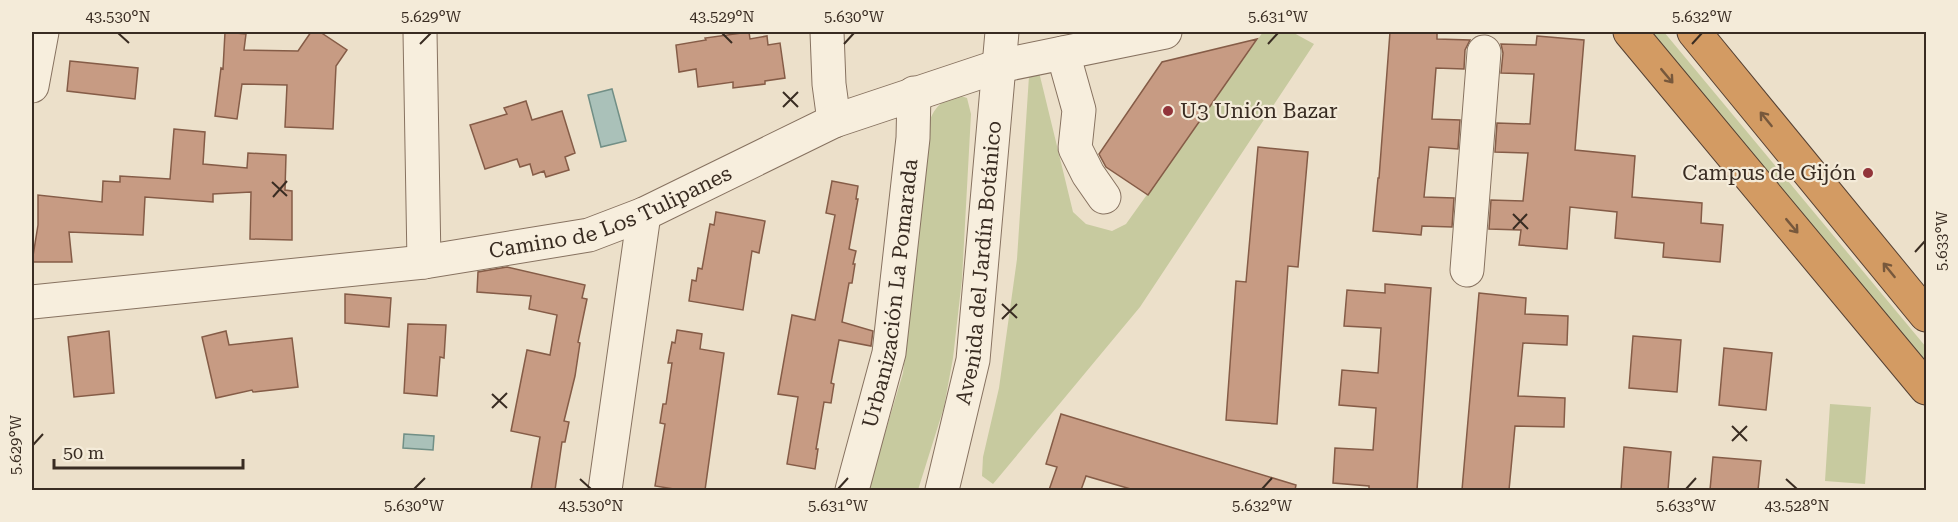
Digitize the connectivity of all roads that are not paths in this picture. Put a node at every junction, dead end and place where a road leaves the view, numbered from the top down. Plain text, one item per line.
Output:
1 (42, 32) edge
2 (420, 32) edge
3 (827, 32) edge
4 (1002, 32) edge
5 (1165, 32) edge
6 (1630, 32) edge
7 (1694, 32) edge
8 (1484, 52) dead end
9 (1063, 53) junction
10 (999, 66) junction
11 (32, 86) edge
12 (914, 93) junction
13 (834, 121) junction
14 (1104, 197) dead end
15 (644, 214) junction
16 (424, 262) junction
17 (1467, 270) dead end
18 (32, 302) edge
19 (1926, 315) edge
20 (1926, 388) edge
21 (605, 490) edge
22 (852, 490) edge
23 (942, 490) edge

1 - 11 street
2 - 16 street
3 - 13 street
4 - 10 street, Avenida del Jardín Botánico
5 - 9 street, Camino de Los Tulipanes
6 -> 20 highway
19 -> 7 highway
8 - 17 street
9 - 10 street, Camino de Los Tulipanes
9 - 14 street
10 - 12 street, Camino de Los Tulipanes
10 - 23 street, Avenida del Jardín Botánico
12 - 13 street, Camino de Los Tulipanes
12 - 22 street, Urbanización La Pomarada
13 - 15 street, Camino de Los Tulipanes
15 - 16 street, Camino de Los Tulipanes
15 - 21 street
16 - 18 street, Camino de Los Tulipanes

